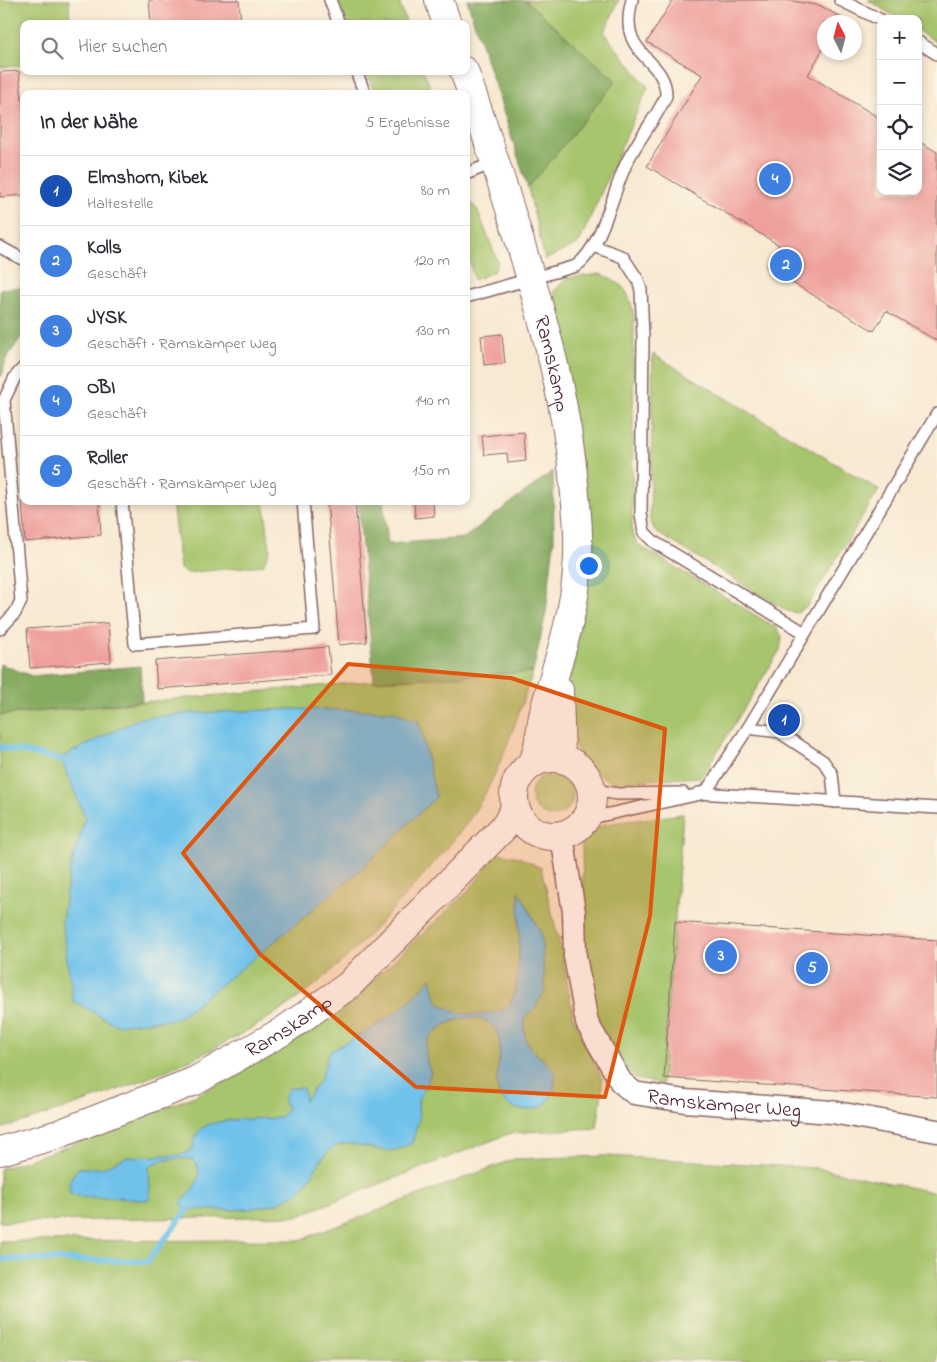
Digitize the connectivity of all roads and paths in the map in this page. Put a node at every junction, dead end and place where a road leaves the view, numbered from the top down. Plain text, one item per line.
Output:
1 (330, 0) edge
2 (439, 0) edge
3 (632, 0) edge
4 (840, 0) edge
5 (877, 18) edge
6 (337, 20) edge
7 (446, 20) edge
8 (922, 45) edge
9 (937, 54) edge
10 (358, 75) edge
11 (465, 75) edge
12 (363, 90) edge
13 (496, 161) junction
14 (470, 172) edge
15 (594, 246) junction
16 (0, 248) edge
17 (20, 258) edge
18 (531, 279) junction
19 (470, 296) edge
20 (20, 371) edge
21 (937, 414) edge
22 (5, 480) edge
23 (122, 505) edge
24 (303, 505) edge
25 (0, 629) edge
26 (805, 633) junction
27 (557, 665) junction
28 (748, 728) junction
29 (561, 758) junction
30 (534, 762) junction
31 (592, 790) junction
32 (705, 793) junction
33 (835, 802) junction
34 (516, 808) junction
35 (937, 808) edge
36 (586, 819) junction
37 (562, 836) junction
38 (937, 1131) edge
39 (0, 1151) edge

1 - 6 lane
2 - 7 street
3 - 15 lane
4 - 5 lane
8 - 9 lane
10 - 12 lane
11 - 13 street, Ramskamp
13 - 14 lane
13 - 18 street, Ramskamp
15 - 18 lane
15 - 26 lane
16 - 17 lane
18 - 19 lane
18 - 27 street, Ramskamp
20 - 22 lane
21 - 26 lane
22 - 25 lane
23 - 24 lane
26 - 28 lane
27 - 29 street, Ramskamp
27 - 30 street, Ramskamp
28 - 32 lane
28 - 33 lane
29 - 30 street
29 - 31 street
30 - 34 street, Ramskamp
31 - 32 lane
31 - 36 street
32 - 33 lane
32 - 36 lane
33 - 35 lane
34 - 37 street
34 - 39 street, Ramskamp
36 - 37 street
37 - 38 street, Ramskamper Weg

